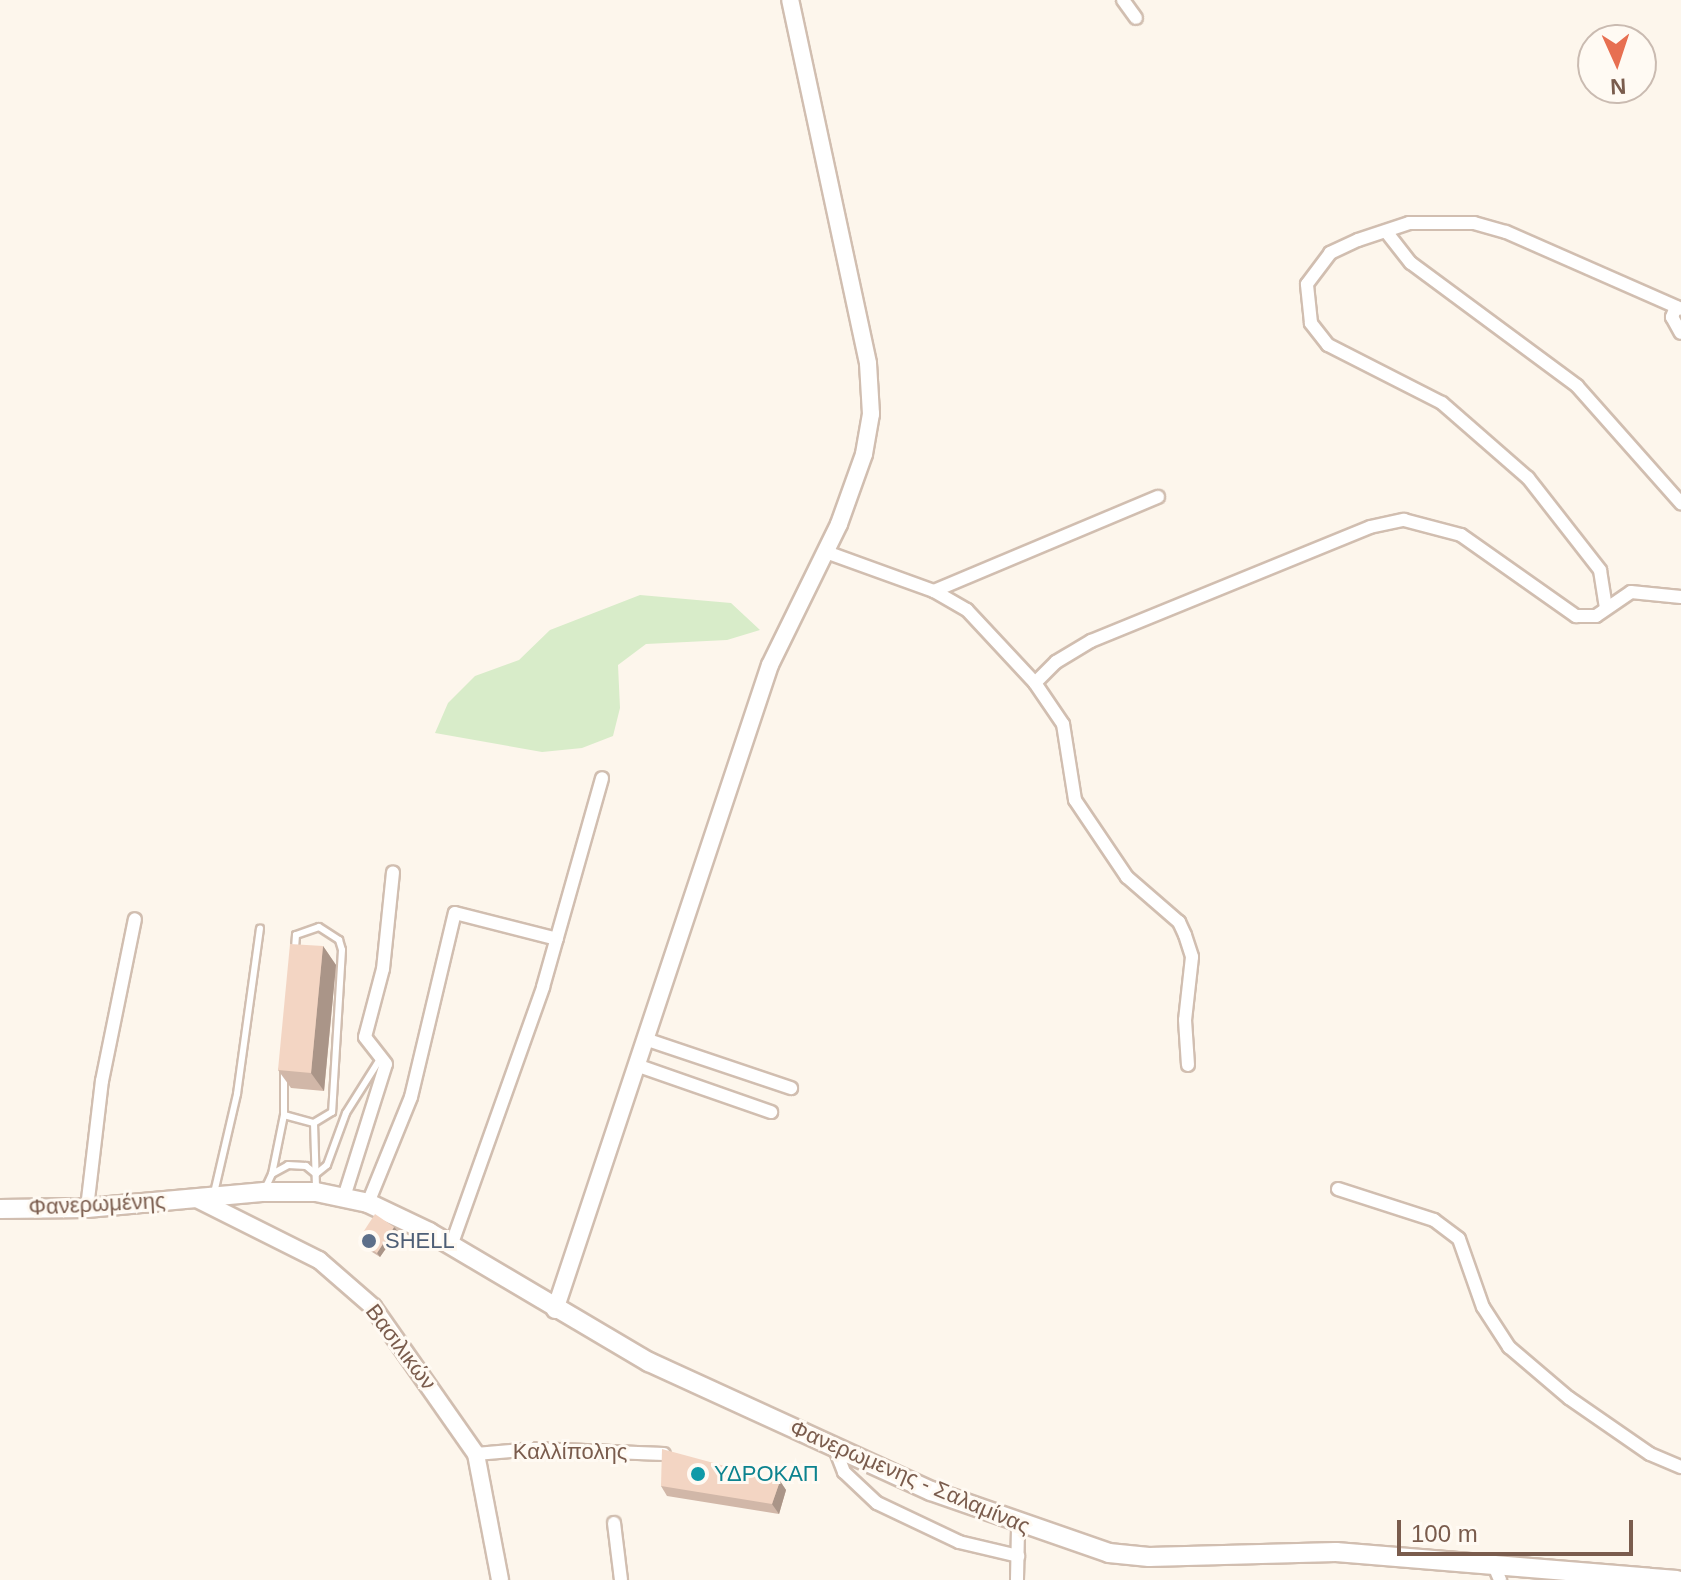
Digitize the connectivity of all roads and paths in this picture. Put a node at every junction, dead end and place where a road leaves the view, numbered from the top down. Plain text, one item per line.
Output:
1 (790, 0) edge
2 (1123, 0) edge
3 (1136, 18) dead end
4 (1388, 234) junction
5 (1678, 308) edge
6 (1681, 333) edge
7 (1158, 497) dead end
8 (1681, 503) edge
9 (826, 552) junction
10 (934, 591) junction
11 (1681, 597) edge
12 (1606, 608) junction
13 (1035, 683) junction
14 (602, 778) dead end
15 (393, 873) dead end
16 (135, 919) dead end
17 (260, 929) dead end
18 (557, 939) junction
19 (293, 967) edge
20 (648, 1040) junction
21 (383, 1057) junction
22 (285, 1062) edge
23 (1188, 1065) dead end
24 (639, 1066) junction
25 (791, 1088) dead end
26 (771, 1112) dead end
27 (284, 1115) junction
28 (314, 1123) junction
29 (272, 1174) junction
30 (316, 1183) junction
31 (1338, 1189) dead end
32 (264, 1192) junction
33 (204, 1197) junction
34 (344, 1197) junction
35 (368, 1203) junction
36 (87, 1208) junction
37 (0, 1209) edge
38 (451, 1246) junction
39 (555, 1310) junction
40 (833, 1445) junction
41 (476, 1454) junction
42 (664, 1454) edge
43 (1681, 1467) edge
44 (614, 1523) dead end
45 (1018, 1526) junction
46 (1018, 1556) junction
47 (1492, 1561) junction
48 (1598, 1577) edge
49 (500, 1580) edge
50 (621, 1580) edge
51 (1017, 1580) edge
52 (1500, 1580) edge
53 (1677, 1580) edge

1 - 9 street
2 - 3 street
4 - 5 street
4 - 8 street
4 - 12 street
5 - 6 street
7 - 10 street
9 - 10 street
9 - 20 street
10 - 13 street
11 - 12 street
12 - 13 street
13 - 23 street
14 - 18 street
15 - 21 street
16 - 36 street
17 - 33 lane
18 - 35 street
18 - 38 street
19 - 28 lane
20 - 24 street
20 - 25 street
21 - 30 lane
21 - 34 street
22 - 27 lane
24 - 26 street
24 - 39 street
27 - 28 lane
27 - 29 lane
28 - 30 lane
29 - 30 lane
29 - 32 lane
30 - 32 main road, Φανερωμενης - Σαλαμίνας
30 - 34 main road, Φανερωμενης - Σαλαμίνας
31 - 43 street
32 - 33 main road, Φανερωμενης - Σαλαμίνας
33 - 36 main road, Φανερωμένης
33 - 41 street, Βασιλικών
34 - 35 main road, Φανερωμενης - Σαλαμίνας
35 - 38 main road, Φανερωμενης - Σαλαμίνας
36 - 37 main road, Φανερωμένης
38 - 39 main road, Φανερωμενης - Σαλαμίνας
39 - 40 main road, Φανερωμενης - Σαλαμίνας
40 - 45 main road, Φανερωμενης - Σαλαμίνας
40 - 46 street
41 - 42 street, Καλλίπολης
41 - 49 street, Βασιλικών
44 - 50 street
45 - 46 street
45 - 47 main road, Φανερωμενης - Σαλαμίνας
46 - 51 street
47 - 48 main road, Φανερωμενης - Σαλαμίνας
47 - 52 street
48 - 53 main road, Φανερωμενης - Σαλαμίνας

